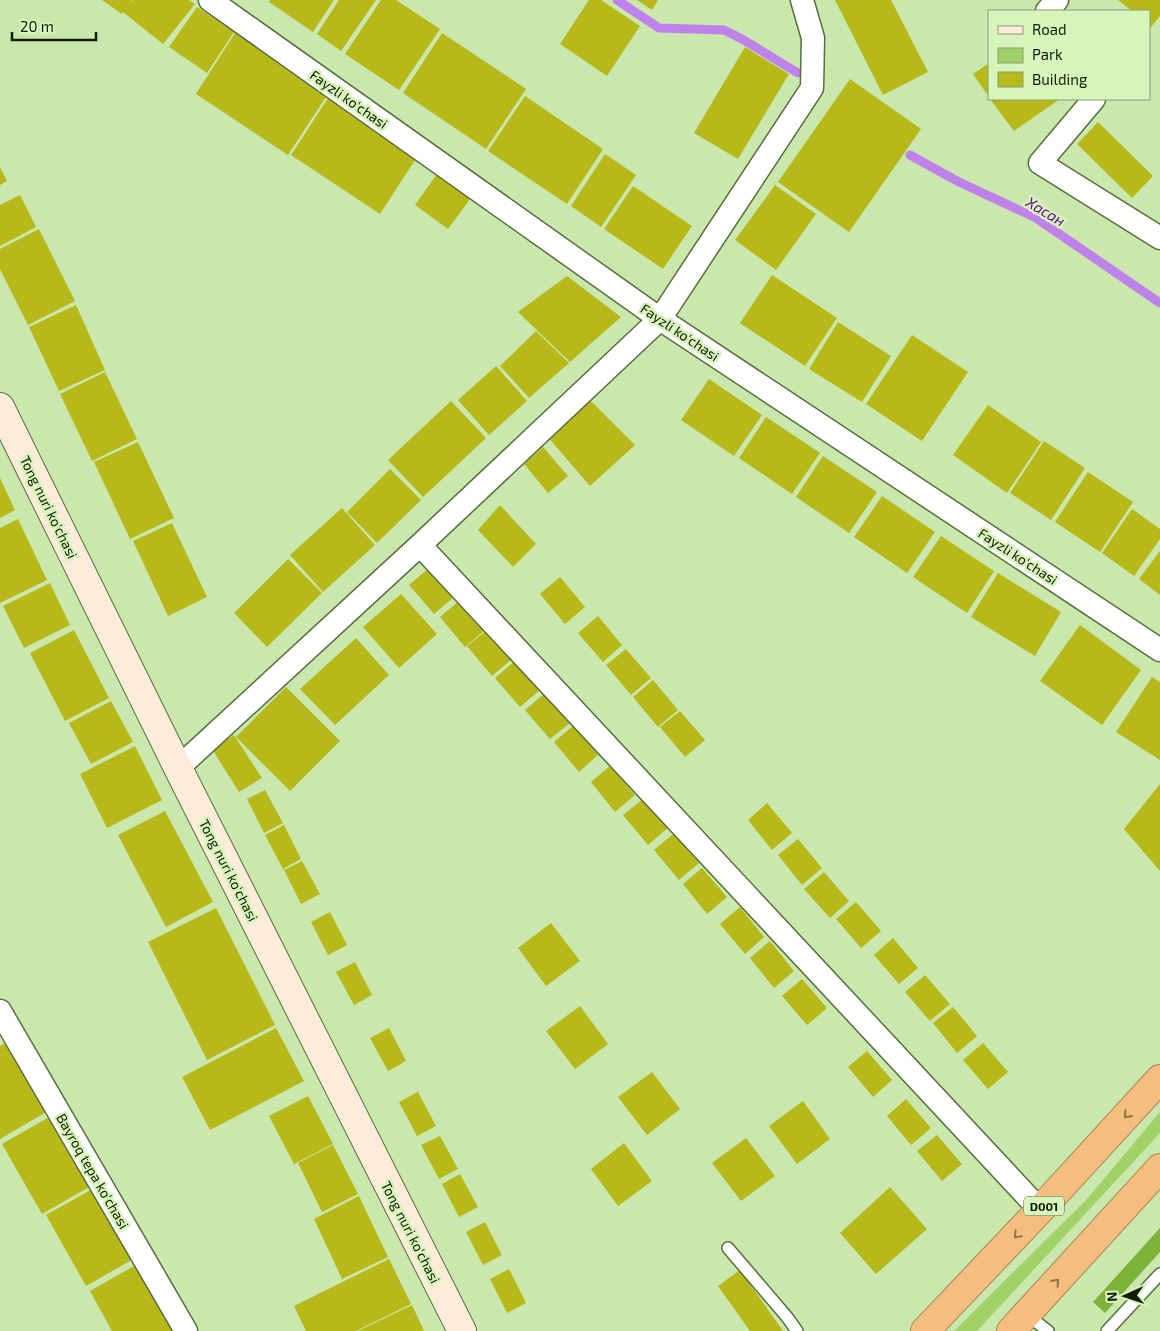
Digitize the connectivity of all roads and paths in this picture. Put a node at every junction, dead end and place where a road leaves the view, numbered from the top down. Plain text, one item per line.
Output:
1 (210, 0) edge
2 (802, 0) edge
3 (1057, 0) edge
4 (1048, 10) edge
5 (1093, 100) edge
6 (1160, 238) edge
7 (660, 319) junction
8 (0, 407) edge
9 (420, 545) junction
10 (1160, 650) edge
11 (178, 768) junction
12 (0, 1010) edge
13 (1160, 1079) edge
14 (1160, 1168) edge
15 (1040, 1210) junction
16 (728, 1248) dead end
17 (1160, 1274) edge
18 (1019, 1323) edge
19 (186, 1331) edge
20 (462, 1331) edge
21 (797, 1331) edge
22 (925, 1331) edge
23 (1048, 1331) edge
24 (1107, 1331) edge

1 - 7 street, Fayzli ko'chasi
2 - 7 street
3 - 4 street
5 - 6 street
7 - 9 street
7 - 10 street, Fayzli ko'chasi
8 - 11 street, Tong nuri ko'chasi
9 - 11 street
9 - 15 street
11 - 20 street, Tong nuri ko'chasi
12 - 19 street, Bayroq tepa ko'chasi
13 -> 15 highway, D001
18 -> 14 highway
15 -> 22 highway, D001
16 - 21 lane
17 - 24 lane
18 - 23 lane

